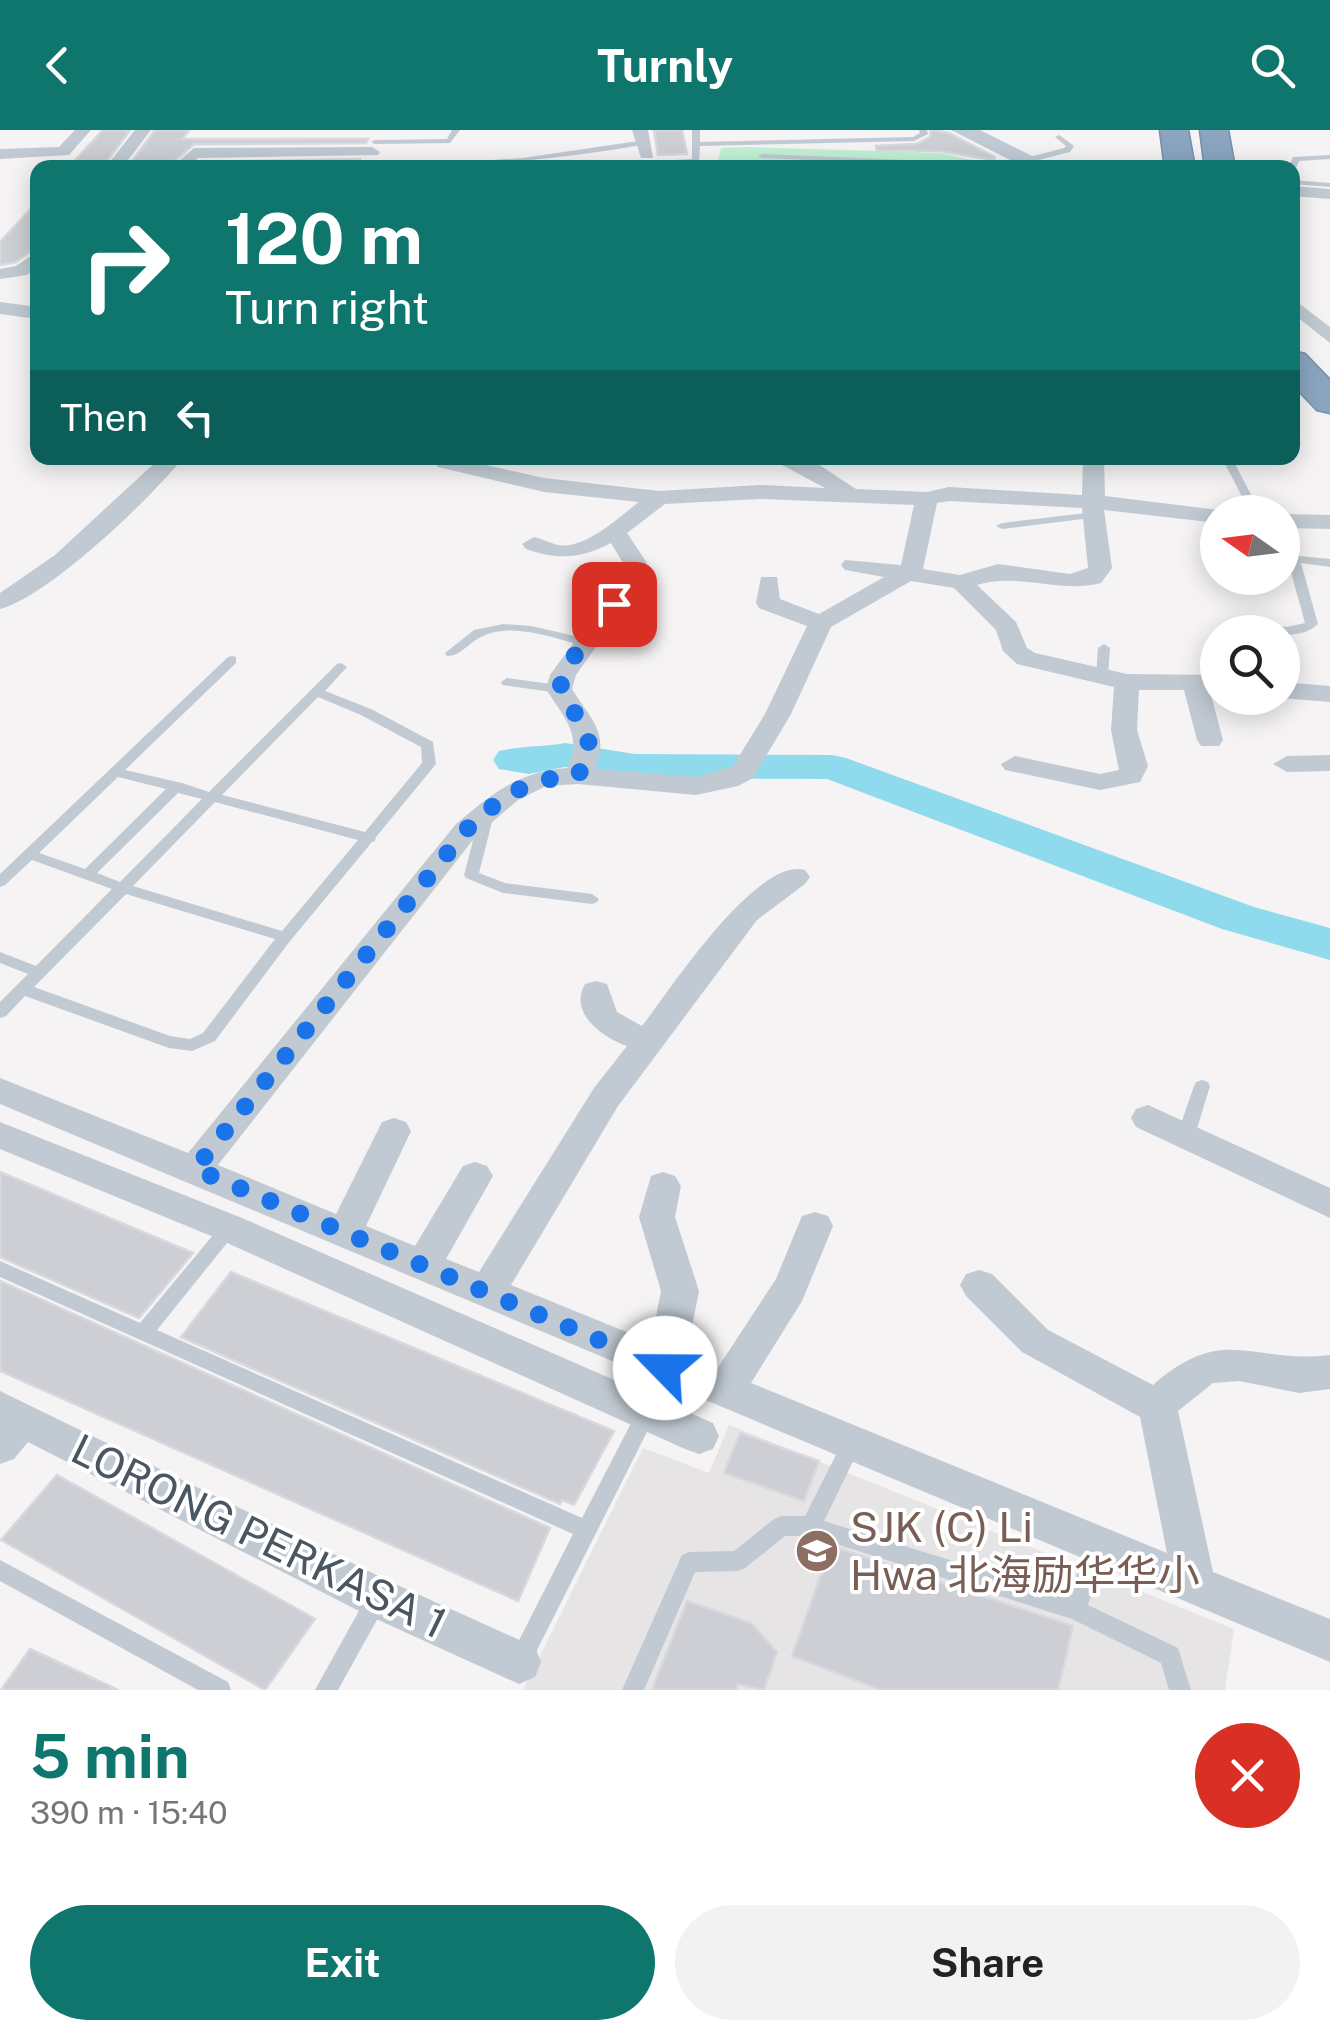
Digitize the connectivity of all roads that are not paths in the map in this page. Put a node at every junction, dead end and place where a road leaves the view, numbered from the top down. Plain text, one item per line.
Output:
1 (82, 130) edge
2 (143, 130) edge
3 (456, 130) edge
4 (696, 130) edge
5 (789, 130) edge
6 (923, 130) edge
7 (962, 130) edge
8 (1152, 130) edge
9 (1174, 130) edge
10 (1191, 130) edge
11 (205, 136) dead end
12 (1059, 138) dead end
13 (696, 144) junction
14 (795, 144) junction
15 (647, 148) edge
16 (375, 149) edge
17 (0, 154) edge
18 (762, 156) dead end
19 (1217, 157) edge
20 (1330, 157) edge
21 (120, 160) edge
22 (187, 160) edge
23 (692, 160) edge
24 (696, 160) edge
25 (858, 160) edge
26 (1029, 160) edge
27 (1046, 160) edge
28 (1155, 160) edge
29 (1179, 160) edge
30 (1296, 160) edge
31 (1300, 185) edge
32 (1330, 185) edge
33 (1300, 187) edge
34 (1330, 194) edge
35 (30, 263) edge
36 (0, 274) edge
37 (1330, 306) edge
38 (0, 308) edge
39 (30, 312) edge
40 (1300, 313) edge
41 (1300, 317) edge
42 (1300, 322) edge
43 (1330, 337) edge
44 (1330, 368) edge
45 (1300, 370) edge
46 (1330, 402) edge
47 (164, 465) edge
48 (459, 465) edge
49 (796, 465) edge
50 (1094, 465) edge
51 (1230, 465) edge
52 (847, 493) junction
53 (1246, 495) edge
54 (659, 498) junction
55 (928, 499) junction
56 (1095, 509) junction
57 (1200, 515) edge
58 (1300, 521) edge
59 (1330, 522) edge
60 (1002, 526) dead end
61 (614, 531) junction
62 (534, 544) dead end
63 (1300, 559) edge
64 (1330, 563) edge
65 (853, 565) dead end
66 (911, 571) junction
67 (1300, 575) edge
68 (769, 582) dead end
69 (961, 582) junction
70 (0, 602) edge
71 (821, 623) junction
72 (1300, 630) edge
73 (584, 642) junction
74 (1104, 648) dead end
75 (451, 653) dead end
76 (232, 660) dead end
77 (341, 667) dead end
78 (1115, 679) junction
79 (506, 682) dead end
80 (1200, 683) edge
81 (560, 688) junction
82 (316, 692) junction
83 (1300, 692) edge
84 (1330, 694) edge
85 (1208, 715) edge
86 (1210, 740) dead end
87 (1330, 762) edge
88 (583, 764) junction
89 (1016, 764) dead end
90 (1287, 764) dead end
91 (115, 772) junction
92 (177, 786) junction
93 (214, 795) junction
94 (489, 808) junction
95 (370, 838) junction
96 (29, 854) junction
97 (87, 875) junction
98 (795, 878) dead end
99 (0, 882) edge
100 (123, 888) junction
101 (592, 899) dead end
102 (285, 937) junction
103 (0, 957) edge
104 (39, 973) junction
105 (22, 989) junction
106 (596, 992) dead end
107 (0, 1012) edge
108 (651, 1041) junction
109 (1202, 1086) dead end
110 (0, 1090) edge
111 (1148, 1118) dead end
112 (394, 1130) dead end
113 (0, 1135) edge
114 (1186, 1136) junction
115 (195, 1169) junction
116 (476, 1176) dead end
117 (663, 1186) dead end
118 (1330, 1203) edge
119 (816, 1226) dead end
120 (229, 1228) junction
121 (346, 1230) junction
122 (424, 1264) junction
123 (0, 1269) edge
124 (979, 1285) dead end
125 (487, 1292) junction
126 (143, 1333) junction
127 (665, 1368) junction
128 (1330, 1372) edge
129 (724, 1391) junction
130 (1156, 1406) junction
131 (646, 1414) junction
132 (8, 1424) edge
133 (699, 1436) dead end
134 (851, 1444) junction
135 (812, 1526) junction
136 (587, 1530) junction
137 (1098, 1546) junction
138 (0, 1570) edge
139 (1195, 1588) junction
140 (378, 1598) junction
141 (1076, 1610) junction
142 (1330, 1641) edge
143 (519, 1662) joint
144 (220, 1690) edge
145 (326, 1690) edge
146 (633, 1690) edge
147 (1180, 1690) edge

1 - 17 street
2 - 21 street
3 - 16 lane
4 - 13 lane
5 - 14 lane
6 - 14 lane
7 - 26 main road
8 - 28 highway
9 - 29 highway
10 - 19 highway
11 - 16 street
12 - 27 lane
13 - 14 lane
13 - 24 lane
15 - 16 lane
15 - 23 lane
16 - 22 street
18 - 25 lane
20 - 30 lane
31 - 32 lane
33 - 34 street
35 - 36 street
37 - 40 street
38 - 39 street
41 - 43 street
42 - 44 highway
45 - 46 highway
47 - 70 street
48 - 54 street
49 - 52 street
50 - 56 street
51 - 53 lane
52 - 54 street
52 - 55 street
54 - 61 street
55 - 56 street
55 - 66 street
56 - 57 street
56 - 60 lane
56 - 69 street
58 - 59 street
61 - 62 street
61 - 73 street
63 - 64 lane
65 - 66 street
66 - 69 street
66 - 71 street
67 - 72 lane
68 - 71 street
69 - 78 street
71 - 88 street
73 - 75 lane
73 - 81 street
74 - 78 lane
76 - 91 lane
77 - 82 lane
78 - 80 street
78 - 89 street
79 - 81 lane
81 - 88 street
82 - 93 lane
82 - 95 lane
83 - 84 street
85 - 86 street
87 - 90 street
88 - 94 street
91 - 92 lane
91 - 96 lane
92 - 93 lane
92 - 97 lane
93 - 95 lane
93 - 100 lane
94 - 101 lane
94 - 115 street
95 - 102 lane
96 - 97 lane
96 - 99 lane
97 - 100 lane
98 - 108 street
100 - 102 lane
100 - 104 lane
102 - 105 lane
103 - 104 lane
104 - 105 lane
105 - 107 lane
106 - 108 street
108 - 125 street
109 - 114 lane
110 - 115 street
111 - 114 street
112 - 121 street
113 - 120 street
114 - 118 street
115 - 121 street
116 - 122 street
117 - 127 street
119 - 129 street
120 - 126 lane
120 - 131 street
121 - 122 street
122 - 125 street
123 - 126 lane
124 - 130 street
125 - 127 street
126 - 136 lane
127 - 129 street
128 - 130 street
129 - 134 street
130 - 139 street
131 - 133 street
131 - 136 lane
132 - 140 street, LORONG PERKASA 1
134 - 135 lane
134 - 137 street
135 - 141 lane
135 - 146 lane
136 - 143 lane
137 - 139 street
137 - 141 lane
138 - 144 lane
139 - 142 street
140 - 143 street, LORONG PERKASA 1
140 - 145 lane
141 - 147 lane

